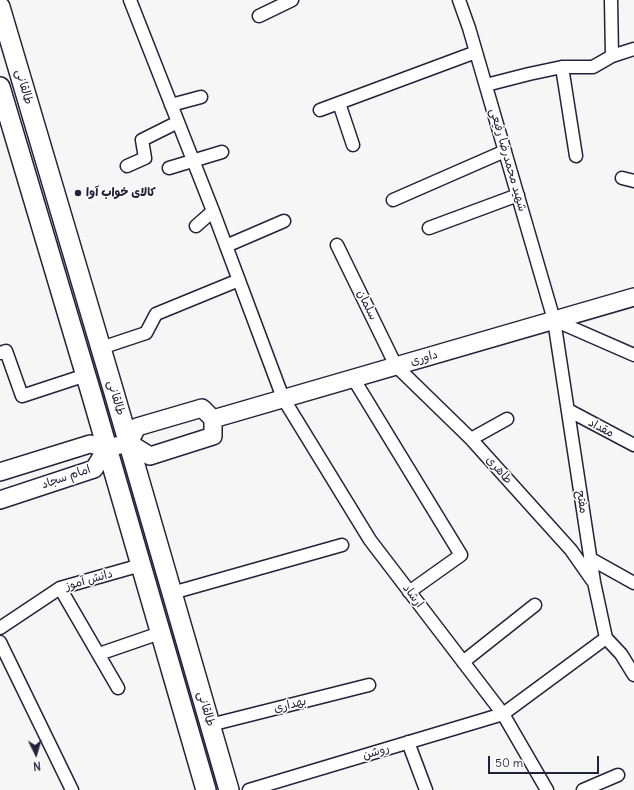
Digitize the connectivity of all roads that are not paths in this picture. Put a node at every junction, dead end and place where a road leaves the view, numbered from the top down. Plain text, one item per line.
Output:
1 (130, 0) edge
2 (292, 0) edge
3 (459, 0) edge
4 (611, 0) edge
5 (0, 7) edge
6 (259, 16) dead end
7 (634, 49) edge
8 (476, 52) junction
9 (612, 56) junction
10 (562, 67) junction
11 (486, 85) junction
12 (0, 87) edge
13 (201, 97) dead end
14 (339, 103) junction
15 (171, 105) junction
16 (320, 110) dead end
17 (178, 122) junction
18 (353, 145) dead end
19 (505, 151) junction
20 (222, 152) dead end
21 (576, 156) dead end
22 (193, 160) junction
23 (126, 166) dead end
24 (169, 168) dead end
25 (622, 178) dead end
26 (634, 181) edge
27 (518, 195) junction
28 (393, 200) dead end
29 (213, 211) junction
30 (284, 221) dead end
31 (196, 226) dead end
32 (429, 228) dead end
33 (337, 245) dead end
34 (226, 246) junction
35 (239, 280) junction
36 (634, 297) edge
37 (554, 320) junction
38 (101, 348) junction
39 (0, 353) edge
40 (634, 355) edge
41 (396, 366) junction
42 (86, 376) junction
43 (353, 378) junction
44 (283, 398) junction
45 (568, 410) junction
46 (213, 419) junction
47 (507, 419) dead end
48 (471, 439) junction
49 (129, 443) junction
50 (634, 445) edge
51 (107, 448) junction
52 (0, 472) edge
53 (0, 500) edge
54 (342, 545) dead end
55 (591, 559) junction
56 (141, 565) junction
57 (594, 582) junction
58 (634, 583) edge
59 (60, 588) junction
60 (410, 592) junction
61 (172, 593) junction
62 (535, 605) dead end
63 (0, 628) edge
64 (160, 633) junction
65 (606, 638) junction
66 (0, 642) edge
67 (98, 654) junction
68 (463, 662) junction
69 (634, 675) edge
70 (369, 685) dead end
71 (118, 688) dead end
72 (503, 714) junction
73 (210, 725) junction
74 (408, 742) junction
75 (618, 775) dead end
76 (72, 790) edge
77 (206, 790) edge
78 (229, 790) edge
79 (249, 790) edge
80 (426, 790) edge
81 (547, 790) edge
82 (583, 790) edge

1 - 15 street, ارشاد
2 - 6 street
3 - 8 street, شهید محمدرضا رفیعی
4 - 9 street
5 - 38 main road, طالقانی
7 - 9 street
8 - 11 street, شهید محمدرضا رفیعی
8 - 14 street
9 - 10 street
10 - 11 street
10 - 21 street
11 - 19 street, شهید محمدرضا رفیعی
12 - 42 main road, طالقانی
13 - 15 street
14 - 16 street
14 - 18 street
15 - 17 street, ارشاد
17 - 22 street, ارشاد
17 - 23 street
19 - 27 street, شهید محمدرضا رفیعی
19 - 28 street
20 - 22 street
22 - 24 street
22 - 29 street, ارشاد
25 - 26 street
27 - 32 street
27 - 37 street, شهید محمدرضا رفیعی
29 - 31 street
29 - 34 street, ارشاد
30 - 34 street
33 - 41 street, سلمان
34 - 35 street, ارشاد
35 - 38 street
35 - 44 street, ارشاد
36 - 37 street, داوری
37 - 40 street
37 - 41 street, داوری
37 - 45 street, مفتح
38 - 49 main road, طالقانی
39 - 42 street
41 - 43 street, داوری
41 - 48 street, طاهری
42 - 51 main road, طالقانی
43 - 44 street, داوری
43 - 60 street
44 - 46 street, داوری
44 - 60 street, ارشاد
45 - 50 street, مقداد
45 - 55 street, مفتح
46 - 49 street
46 - 49 street
47 - 48 street
48 - 57 street, طاهری
49 - 51 street
49 - 61 main road, طالقانی
51 - 52 street, امام سجاد
51 - 53 street, امام سجاد
51 - 56 main road, طالقانی
54 - 61 street
55 - 57 street, مفتح
55 - 58 street
56 - 59 street, دانش آموز
56 - 64 main road, طالقانی
57 - 65 street, مفتح
59 - 63 street, دانش آموز
59 - 67 street
60 - 68 street, ارشاد
61 - 73 main road, طالقانی
62 - 68 street
64 - 67 street
64 - 77 main road, طالقانی
65 - 69 street
65 - 72 street
66 - 76 street
67 - 71 street
68 - 72 street, ارشاد
70 - 73 street, بهداری
72 - 74 street, روشن
72 - 81 street, ارشاد
73 - 78 main road, طالقانی
74 - 79 street, روشن
74 - 80 street
75 - 82 street

